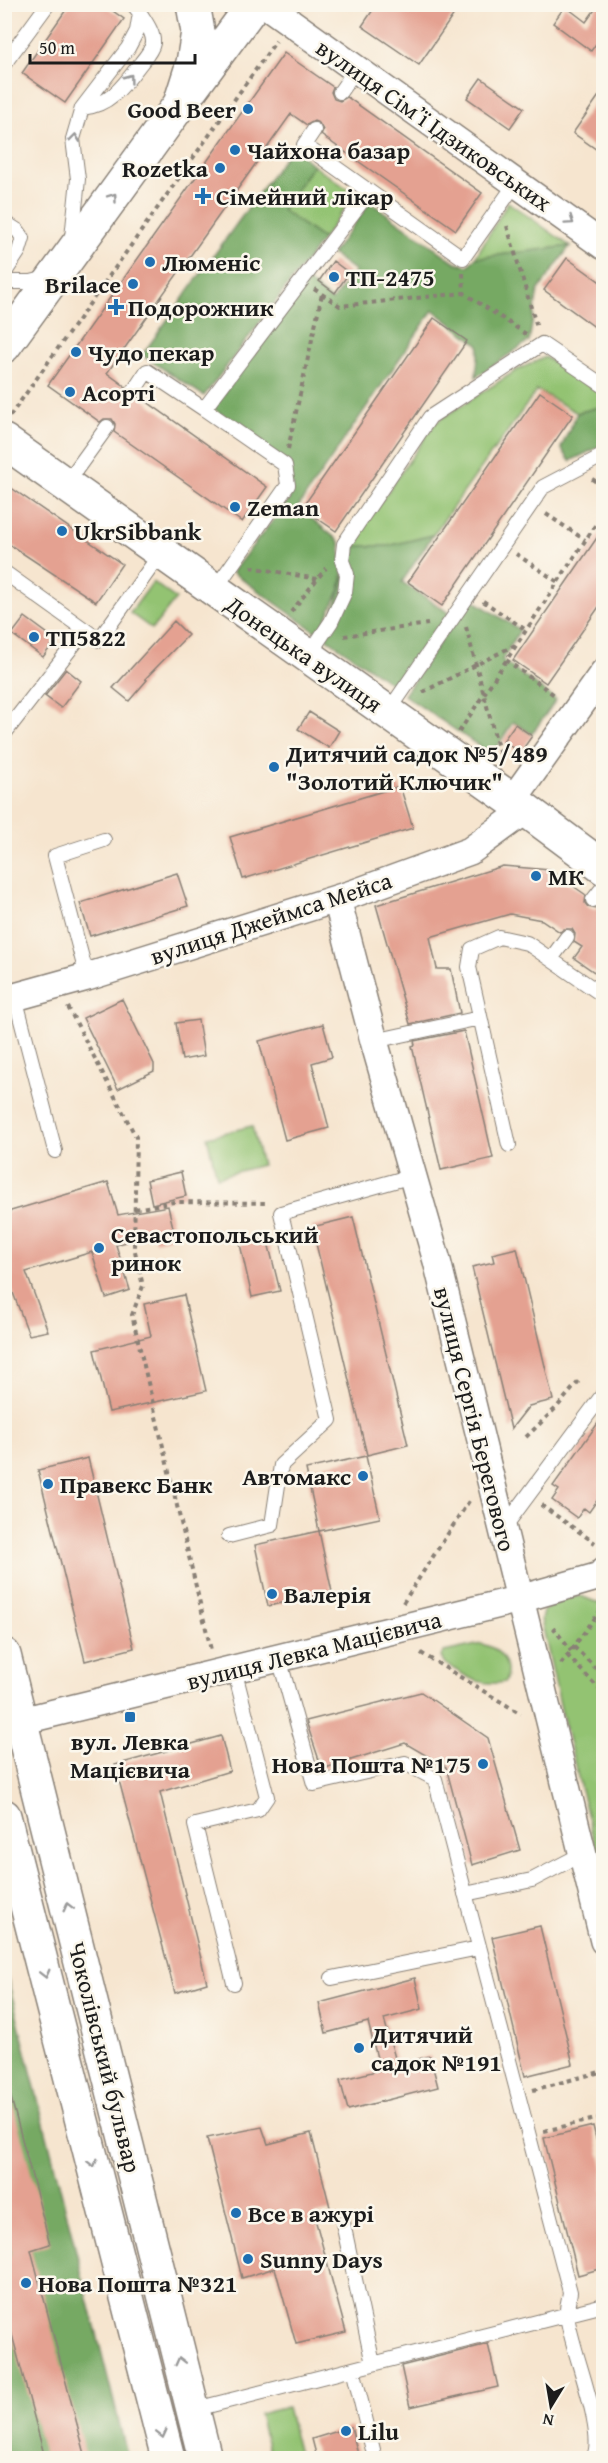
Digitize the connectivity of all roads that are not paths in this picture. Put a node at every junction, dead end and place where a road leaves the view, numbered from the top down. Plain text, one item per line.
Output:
1 (48, 4) edge
2 (193, 4) edge
3 (254, 4) edge
4 (266, 4) edge
5 (136, 9) edge
6 (4, 64) edge
7 (356, 69) junction
8 (340, 92) dead end
9 (180, 104) junction
10 (82, 108) junction
11 (314, 130) dead end
12 (369, 192) junction
13 (509, 194) junction
14 (4, 222) edge
15 (603, 246) edge
16 (62, 266) junction
17 (4, 274) edge
18 (4, 282) edge
19 (4, 346) edge
20 (603, 386) edge
21 (133, 392) dead end
22 (204, 409) junction
23 (107, 427) dead end
24 (6, 431) edge
25 (603, 455) edge
26 (65, 485) junction
27 (160, 553) junction
28 (4, 572) edge
29 (214, 590) junction
30 (85, 630) junction
31 (313, 647) junction
32 (603, 672) edge
33 (388, 712) junction
34 (4, 735) edge
35 (519, 805) junction
36 (104, 840) dead end
37 (603, 868) edge
38 (603, 886) edge
39 (337, 899) junction
40 (593, 900) dead end
41 (567, 937) dead end
42 (551, 959) junction
43 (87, 977) junction
44 (603, 996) edge
45 (10, 998) edge
46 (480, 1018) junction
47 (374, 1041) junction
48 (509, 1145) dead end
49 (55, 1151) dead end
50 (412, 1176) junction
51 (603, 1393) edge
52 (502, 1531) junction
53 (229, 1536) dead end
54 (602, 1576) edge
55 (520, 1599) junction
56 (4, 1655) edge
57 (279, 1658) junction
58 (234, 1669) junction
59 (21, 1721) junction
60 (6, 1827) edge
61 (582, 1854) junction
62 (465, 1894) junction
63 (603, 1941) edge
64 (479, 1948) junction
65 (332, 1978) dead end
66 (234, 1983) dead end
67 (343, 2223) dead end
68 (603, 2305) edge
69 (567, 2315) junction
70 (373, 2364) junction
71 (353, 2369) junction
72 (192, 2410) junction
73 (168, 2458) edge
74 (205, 2458) edge
75 (375, 2458) edge
76 (593, 2458) edge

1 - 6 lane
2 - 9 main road
3 - 9 main road
4 - 7 street, вулиця Сімʼї Ідзиковських
5 - 10 lane
10 -> 5 lane
7 - 8 lane
7 - 13 street, вулиця Сімʼї Ідзиковських
16 -> 9 main road
16 -> 10 lane
11 - 12 lane
12 - 13 lane
12 - 22 lane
13 -> 15 street, вулиця Сімʼї Ідзиковських
14 - 17 lane
16 - 18 lane
16 - 19 main road
20 - 31 lane
21 - 22 lane
22 - 29 lane
23 - 26 lane
24 - 26 main road, Донецька вулиця
25 - 33 lane
26 - 27 main road, Донецька вулиця
27 - 29 main road, Донецька вулиця
27 - 30 lane
28 - 30 lane
29 - 31 main road, Донецька вулиця
30 - 34 lane
31 - 33 main road, Донецька вулиця
32 - 35 street, вулиця Джеймса Мейса
33 - 35 main road, Донецька вулиця
35 - 37 main road, Донецька вулиця
35 - 39 street, вулиця Джеймса Мейса
36 - 43 lane
38 - 40 lane
39 - 43 street, вулиця Джеймса Мейса
39 - 47 street, вулиця Сергія Берегового
41 - 42 lane
42 - 44 lane
42 - 46 lane
43 - 45 street, вулиця Джеймса Мейса
45 - 49 lane
46 - 47 lane
46 - 48 lane
47 - 50 street, вулиця Сергія Берегового
50 - 52 street, вулиця Сергія Берегового
50 - 53 lane
51 - 52 lane
52 - 55 street, вулиця Сергія Берегового
54 - 55 street, вулиця Левка Мацієвича
55 - 57 street, вулиця Левка Мацієвича
55 - 61 street, вулиця Сергія Берегового
56 - 59 main road, Чоколівський бульвар
57 - 58 street, вулиця Левка Мацієвича
57 - 62 lane
58 - 59 street, вулиця Левка Мацієвича
58 - 66 lane
72 -> 59 main road, Чоколівський бульвар
60 -> 73 main road, Чоколівський бульвар
61 - 62 lane
61 - 63 street, вулиця Сергія Берегового
62 - 64 lane
64 - 65 lane
64 - 69 lane
67 - 70 lane
68 - 69 lane
69 - 70 lane
69 - 76 lane
70 - 71 lane
71 - 72 lane
71 - 75 lane
72 - 74 main road, Чоколівський бульвар

